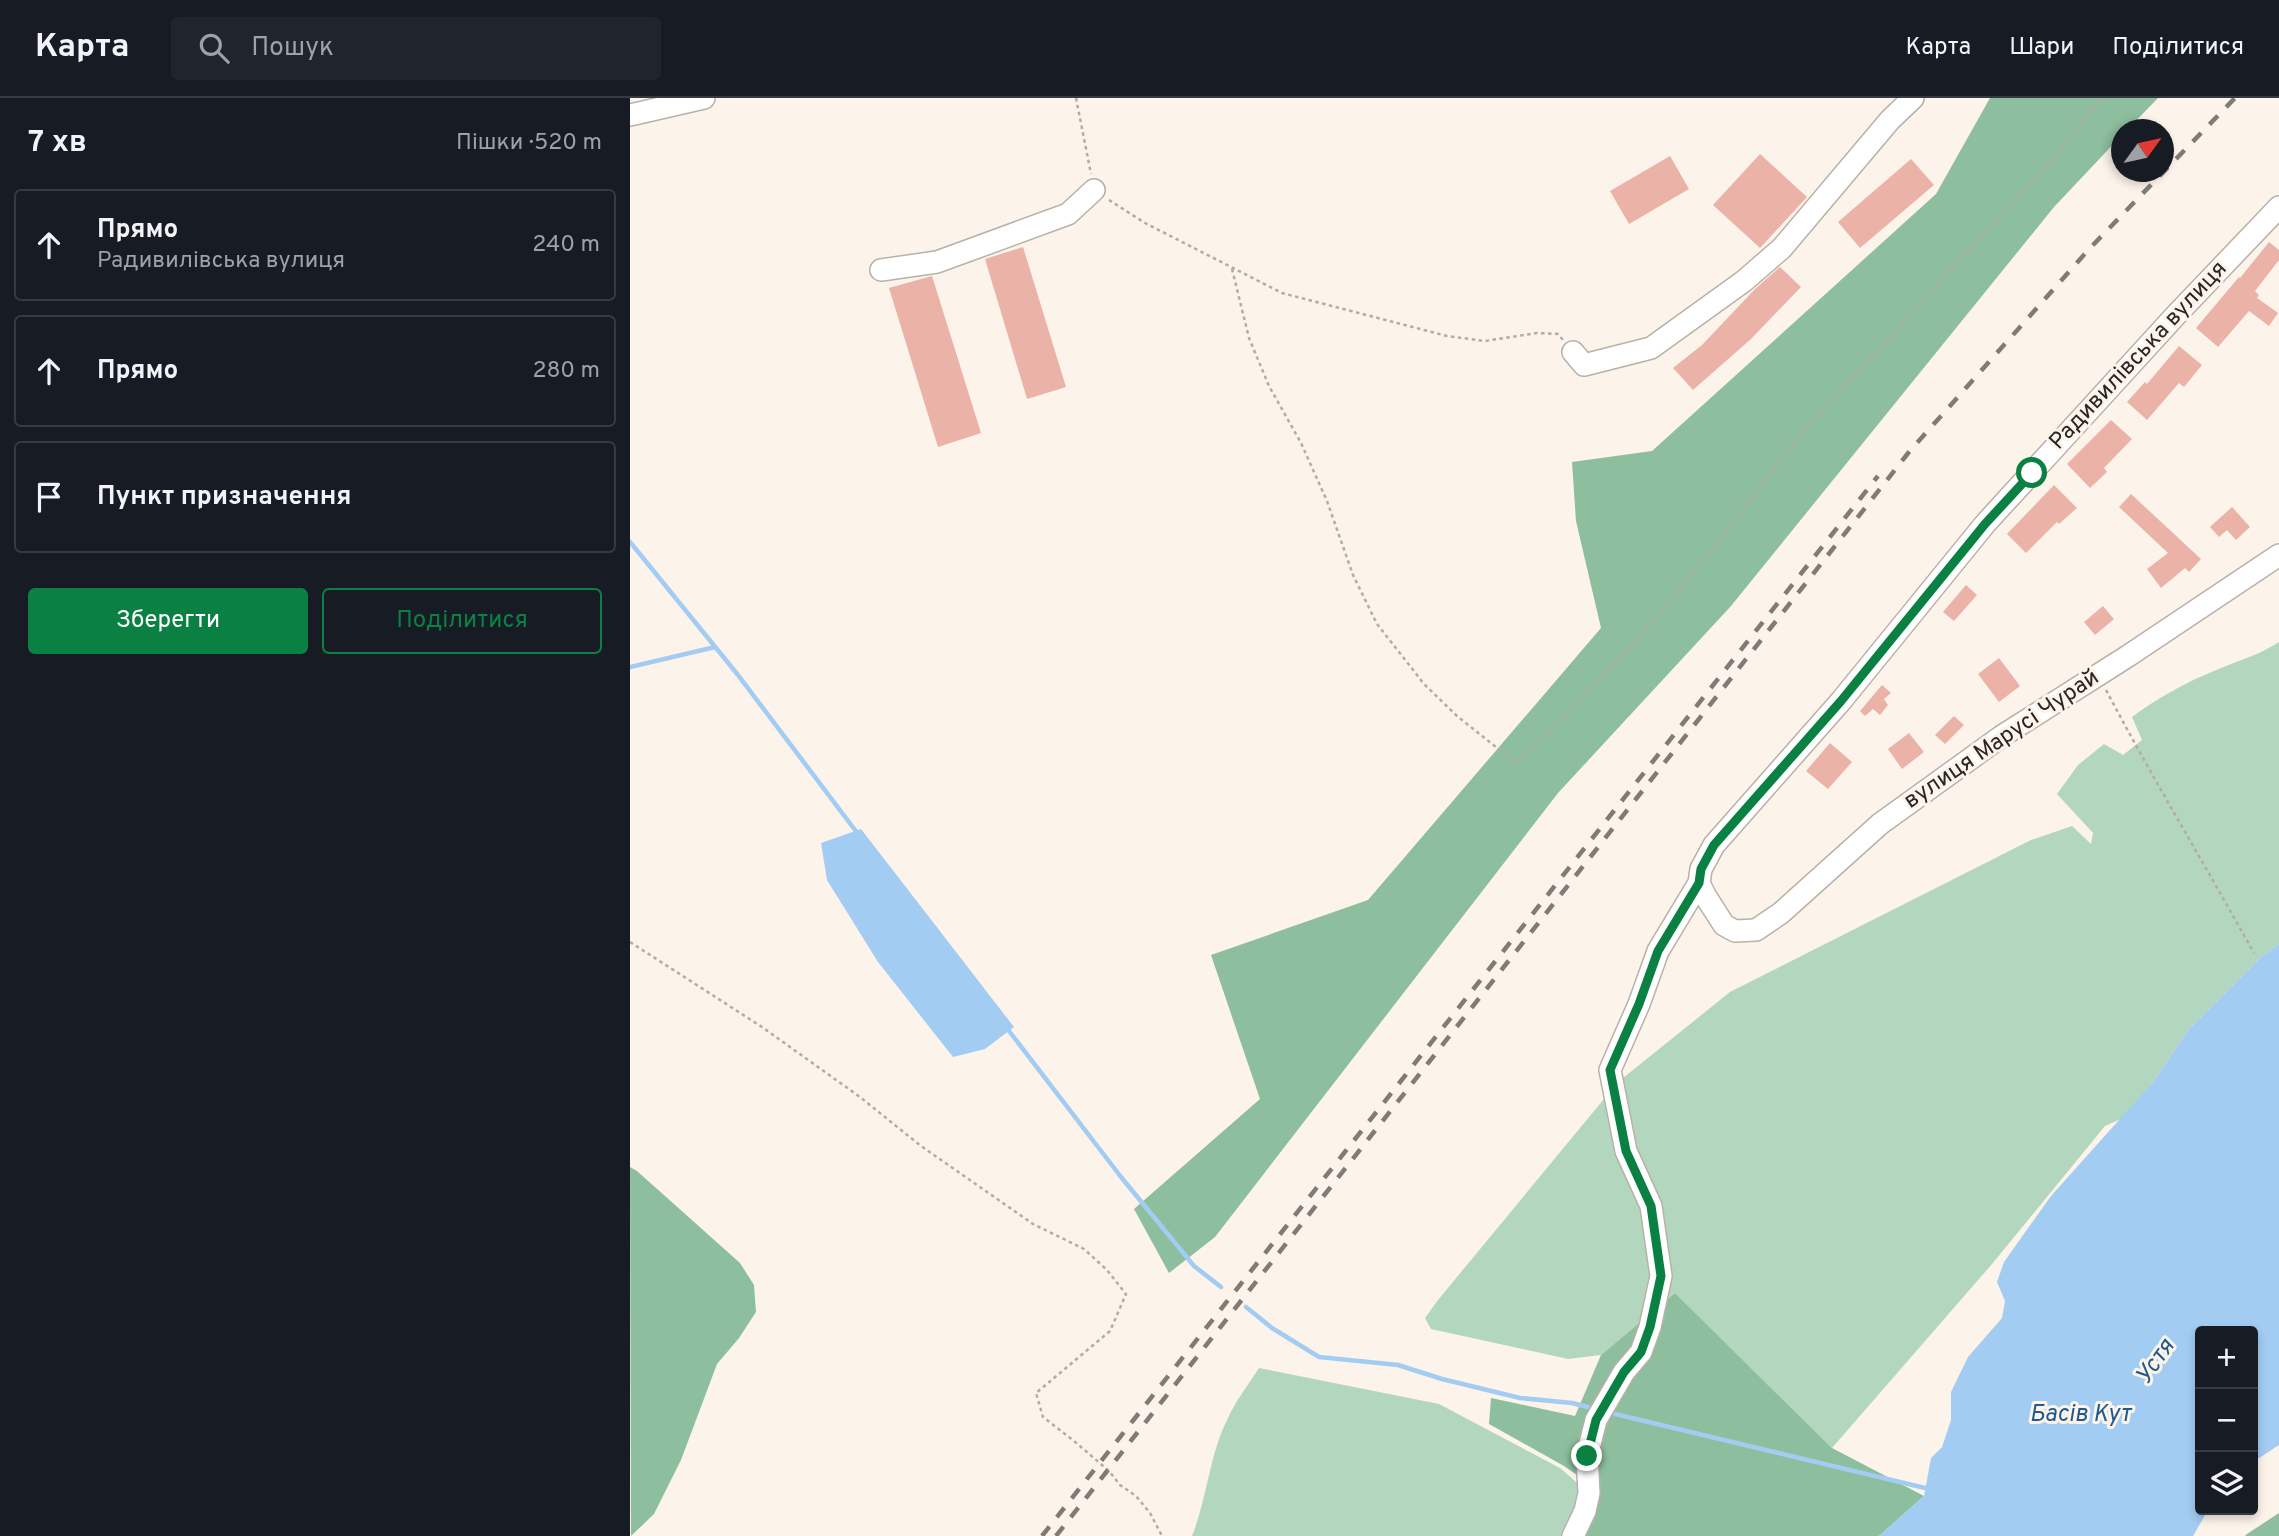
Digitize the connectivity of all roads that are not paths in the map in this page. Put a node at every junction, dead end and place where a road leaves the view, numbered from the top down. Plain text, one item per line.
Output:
1 (704, 98) edge
2 (1913, 98) edge
3 (630, 115) edge
4 (1094, 191) road end
5 (2279, 207) edge
6 (881, 270) dead end
7 (1573, 352) road end
8 (2279, 555) edge
9 (1699, 883) junction
10 (1573, 1536) edge

1 - 3 street
2 - 7 street
4 - 6 street
5 - 9 street, Радивилівська вулиця
8 - 9 street, вулиця Марусі Чурай
9 - 10 street, Радивилівська вулиця

